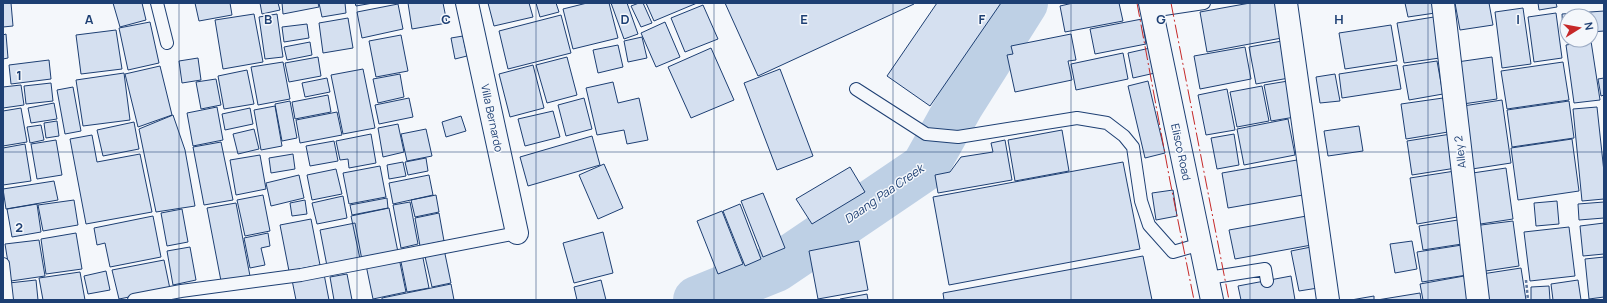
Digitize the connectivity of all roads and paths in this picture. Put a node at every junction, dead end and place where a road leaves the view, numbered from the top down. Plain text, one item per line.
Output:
1 (157, 3) edge
2 (467, 3) edge
3 (1204, 3) edge
4 (1286, 3) edge
5 (1443, 3) edge
6 (1151, 7) edge
7 (167, 43) dead end
8 (856, 89) dead end
9 (516, 233) joint
10 (1201, 244) junction
11 (3, 264) edge
12 (1208, 278) junction
13 (1526, 280) dead end
14 (1267, 281) dead end
15 (7, 300) edge
16 (134, 300) edge
17 (1212, 300) edge
18 (1328, 300) edge
19 (1478, 300) edge
20 (1528, 300) edge

1 - 7 lane
2 - 9 street, Villa Bernardo
3 - 6 lane
4 - 18 street
5 - 19 street, Alley 2
6 - 10 street, Elisco Road
8 - 10 lane
9 - 16 lane
10 - 12 street, Elisco Road
11 - 15 lane
12 - 14 lane
12 - 17 street, Elisco Road
13 - 20 path

